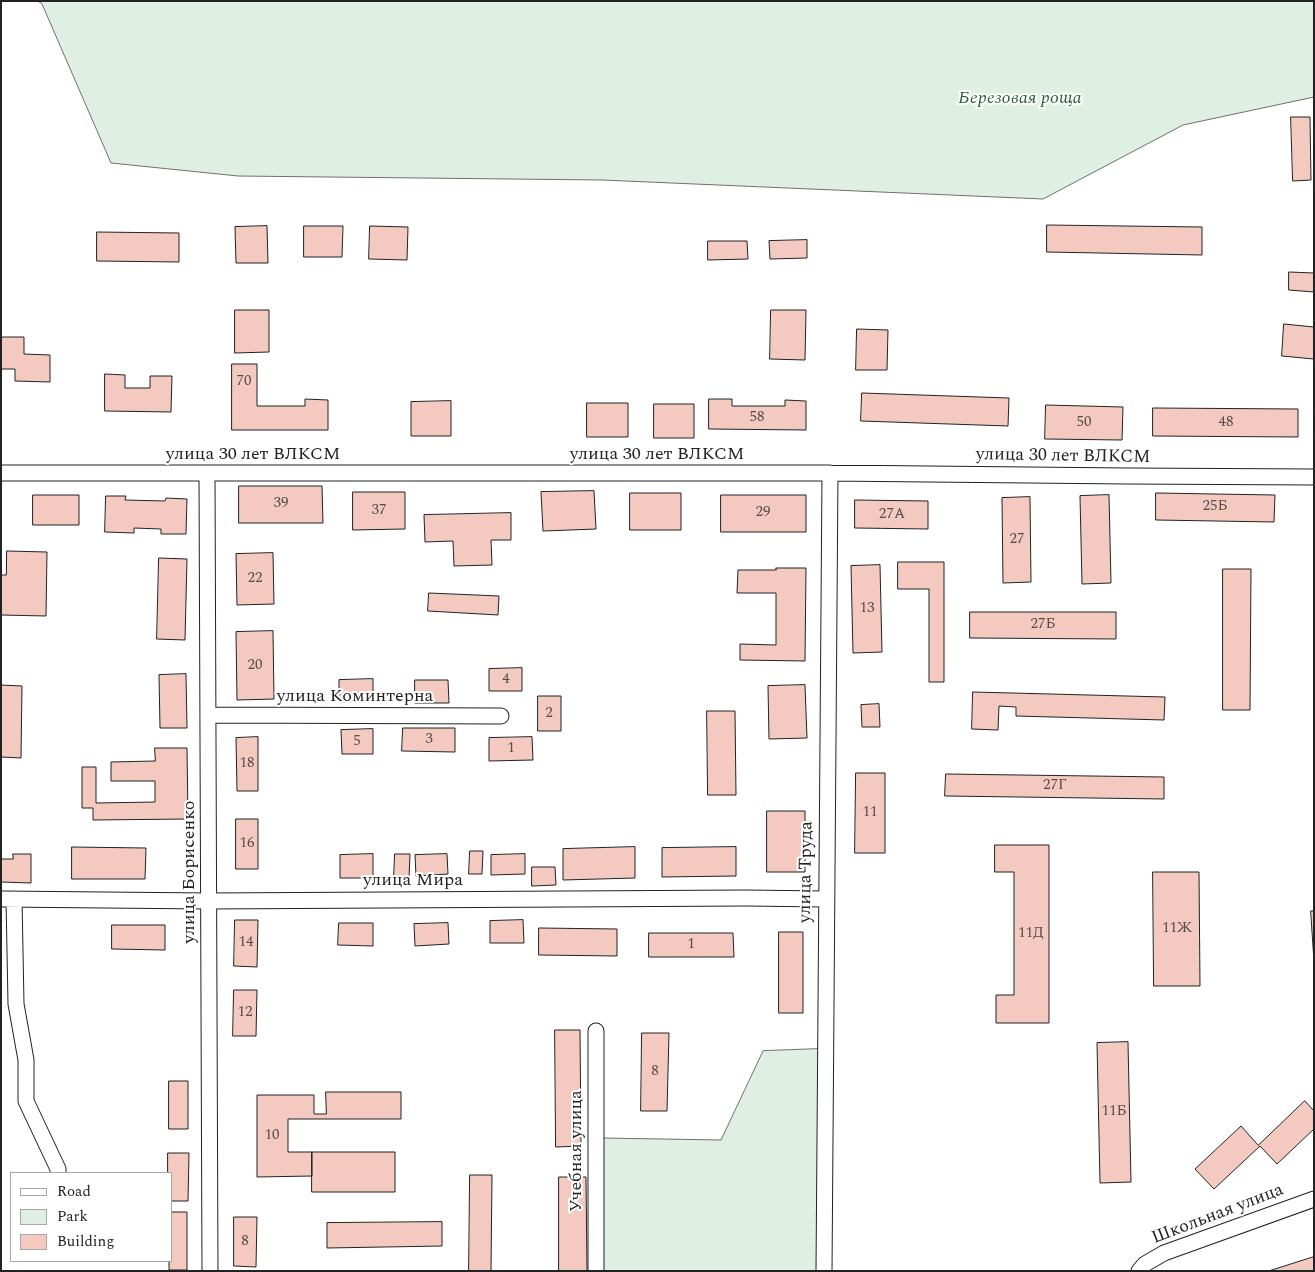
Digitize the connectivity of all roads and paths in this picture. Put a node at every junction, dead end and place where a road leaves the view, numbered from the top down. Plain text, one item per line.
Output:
1 (1, 473) edge
2 (830, 473) junction
3 (207, 474) junction
4 (1314, 477) edge
5 (208, 715) junction
6 (501, 716) dead end
7 (8, 899) edge
8 (826, 899) junction
9 (208, 900) junction
10 (596, 1031) dead end
11 (58, 1172) edge
12 (1314, 1199) edge
13 (210, 1271) edge
14 (596, 1271) edge
15 (824, 1271) edge
16 (1138, 1271) edge

1 - 3 street, улица 30 лет ВЛКСМ
2 - 3 street, улица 30 лет ВЛКСМ
2 - 4 street, улица 30 лет ВЛКСМ
2 - 8 street, улица Труда
3 - 5 street, улица Борисенко
5 - 6 street, улица Коминтерна
5 - 9 street, улица Борисенко
7 - 9 street, улица Мира
7 - 11 street
8 - 9 street, улица Мира
8 - 15 street, улица Труда
9 - 13 street, улица Борисенко
10 - 14 street, Учебная улица
12 - 16 street, Школьная улица

